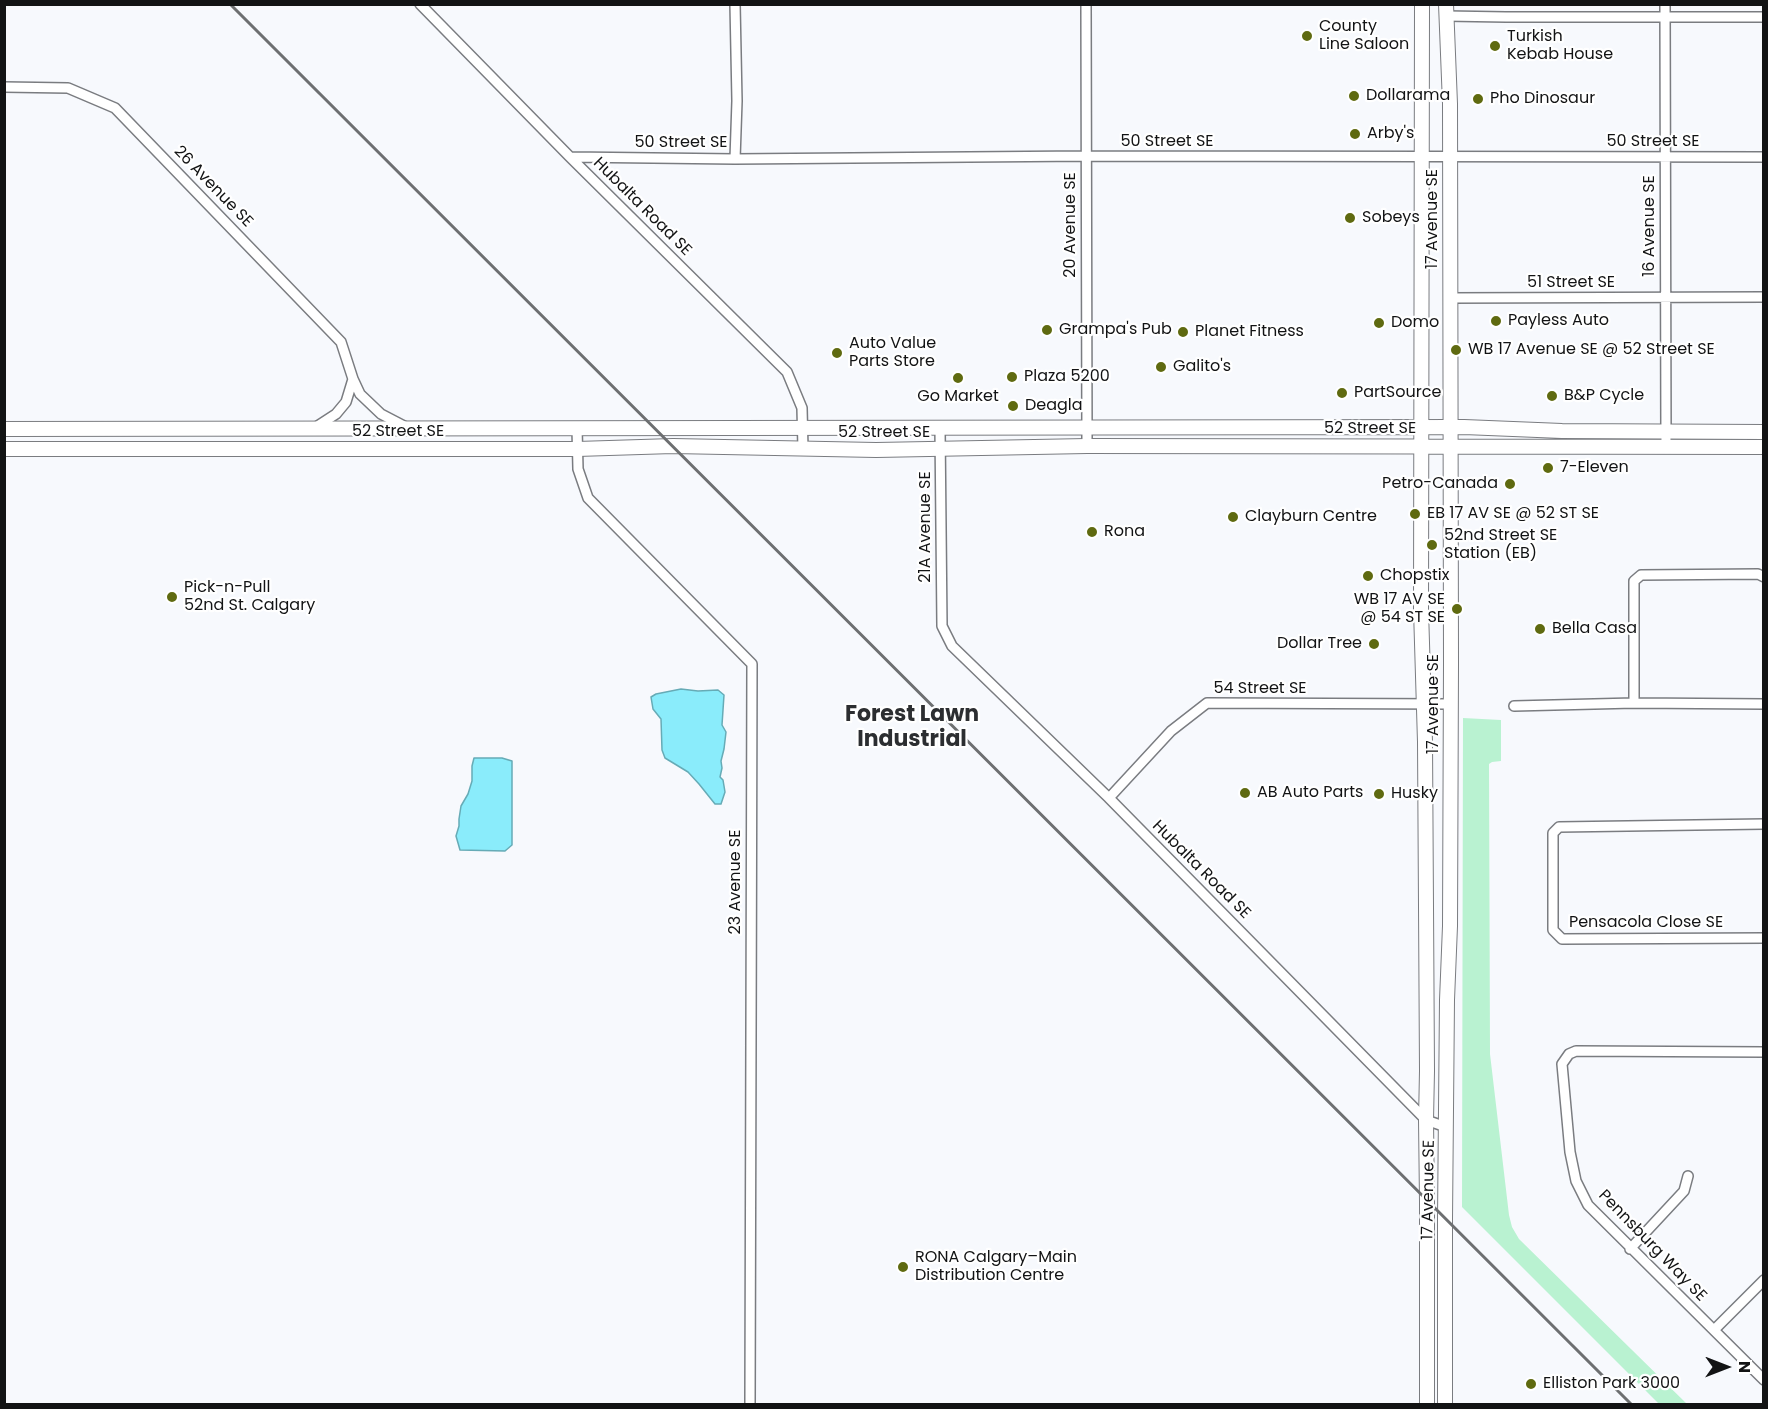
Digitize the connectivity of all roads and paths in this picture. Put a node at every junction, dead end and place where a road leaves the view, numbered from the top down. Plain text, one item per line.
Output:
1 (420, 4) edge
2 (735, 4) edge
3 (1086, 4) edge
4 (1422, 4) edge
5 (1665, 4) edge
6 (1446, 10) edge
7 (1665, 17) junction
8 (1764, 17) edge
9 (4, 87) edge
10 (1086, 156) junction
11 (1449, 156) junction
12 (1422, 157) junction
13 (1665, 157) junction
14 (1764, 157) edge
15 (570, 158) junction
16 (735, 159) junction
17 (1666, 297) junction
18 (1764, 297) edge
19 (1450, 298) junction
20 (353, 379) junction
21 (1421, 427) junction
22 (1450, 427) junction
23 (577, 428) junction
24 (1086, 428) junction
25 (4, 429) edge
26 (314, 429) junction
27 (409, 429) junction
28 (803, 429) junction
29 (940, 429) junction
30 (1666, 432) junction
31 (1764, 432) edge
32 (1086, 446) junction
33 (1421, 446) junction
34 (1450, 446) junction
35 (1666, 447) junction
36 (1764, 447) edge
37 (4, 449) edge
38 (577, 449) junction
39 (803, 449) junction
40 (941, 449) junction
41 (1764, 577) edge
42 (942, 626) joint
43 (1424, 704) junction
44 (1450, 704) junction
45 (1634, 704) junction
46 (1764, 704) edge
47 (1514, 706) dead end
48 (1109, 798) junction
49 (1764, 825) edge
50 (1764, 938) edge
51 (1764, 1052) edge
52 (1426, 1120) junction
53 (1446, 1127) junction
54 (1688, 1176) dead end
55 (1630, 1249) junction
56 (1764, 1280) edge
57 (1714, 1329) junction
58 (1764, 1380) edge
59 (750, 1404) edge
60 (1427, 1404) edge
61 (1445, 1404) edge

1 - 15 street, Hubalta Road SE
2 - 16 street
3 - 10 street, 20 Avenue SE
4 - 12 main road, 17 Avenue SE
5 - 7 street, 16 Avenue SE
6 - 7 street
6 - 11 main road, 17 Avenue SE
7 - 8 street
7 - 13 street, 16 Avenue SE
9 - 20 street, 26 Avenue SE
10 - 12 street, 50 Street SE
10 - 16 street, 50 Street SE
10 - 24 street, 20 Avenue SE
11 - 12 street, 50 Street SE
11 - 13 street, 50 Street SE
11 - 19 main road, 17 Avenue SE
12 - 21 main road, 17 Avenue SE
13 - 14 street, 50 Street SE
13 - 17 street, 16 Avenue SE
15 - 16 street, 50 Street SE
15 - 28 street, Hubalta Road SE
17 - 18 street, 51 Street SE
17 - 19 street, 51 Street SE
17 - 30 street, 16 Avenue SE
19 - 22 main road, 17 Avenue SE
20 - 26 street
20 - 27 street, 26 Avenue SE
21 - 22 main road, 52 Street SE
21 - 24 main road, 52 Street SE
21 - 33 main road, 17 Avenue SE
22 - 30 main road, 52 Street SE
22 - 34 main road, 17 Avenue SE
23 - 27 main road, 52 Street SE
23 - 28 main road, 52 Street SE
23 - 38 street, 23 Avenue SE
24 - 29 main road, 52 Street SE
24 - 32 street, 20 Avenue SE
25 - 26 main road, 52 Street SE
26 - 27 main road, 52 Street SE
28 - 29 main road, 52 Street SE
28 - 39 street, Hubalta Road SE
29 - 40 street, 21A Avenue SE
30 - 31 main road, 52 Street SE
30 - 35 street, 16 Avenue SE
32 - 33 main road, 52 Street SE
32 - 40 main road, 52 Street SE
33 - 34 main road, 52 Street SE
33 - 43 main road, 17 Avenue SE
34 - 35 main road, 52 Street SE
34 - 44 main road, 17 Avenue SE
35 - 36 main road, 52 Street SE
37 - 38 main road, 52 Street SE
38 - 39 main road, 52 Street SE
38 - 59 street, 23 Avenue SE
39 - 40 main road, 52 Street SE
40 - 42 street, 21A Avenue SE
41 - 45 street
42 - 48 street, Hubalta Road SE
43 - 44 street, 54 Street SE
43 - 48 street, 54 Street SE
43 - 52 main road, 17 Avenue SE
44 - 53 main road, 17 Avenue SE
45 - 46 street
45 - 47 street
48 - 52 street, Hubalta Road SE
49 - 50 street, Pensacola Close SE
51 - 55 street, Pennsburg Way SE
52 - 53 street, Hubalta Road SE
52 - 60 main road, 17 Avenue SE
53 - 61 main road, 17 Avenue SE
54 - 55 street
55 - 57 street, Pennsburg Way SE
56 - 57 street
57 - 58 street, Pennsburg Way SE

